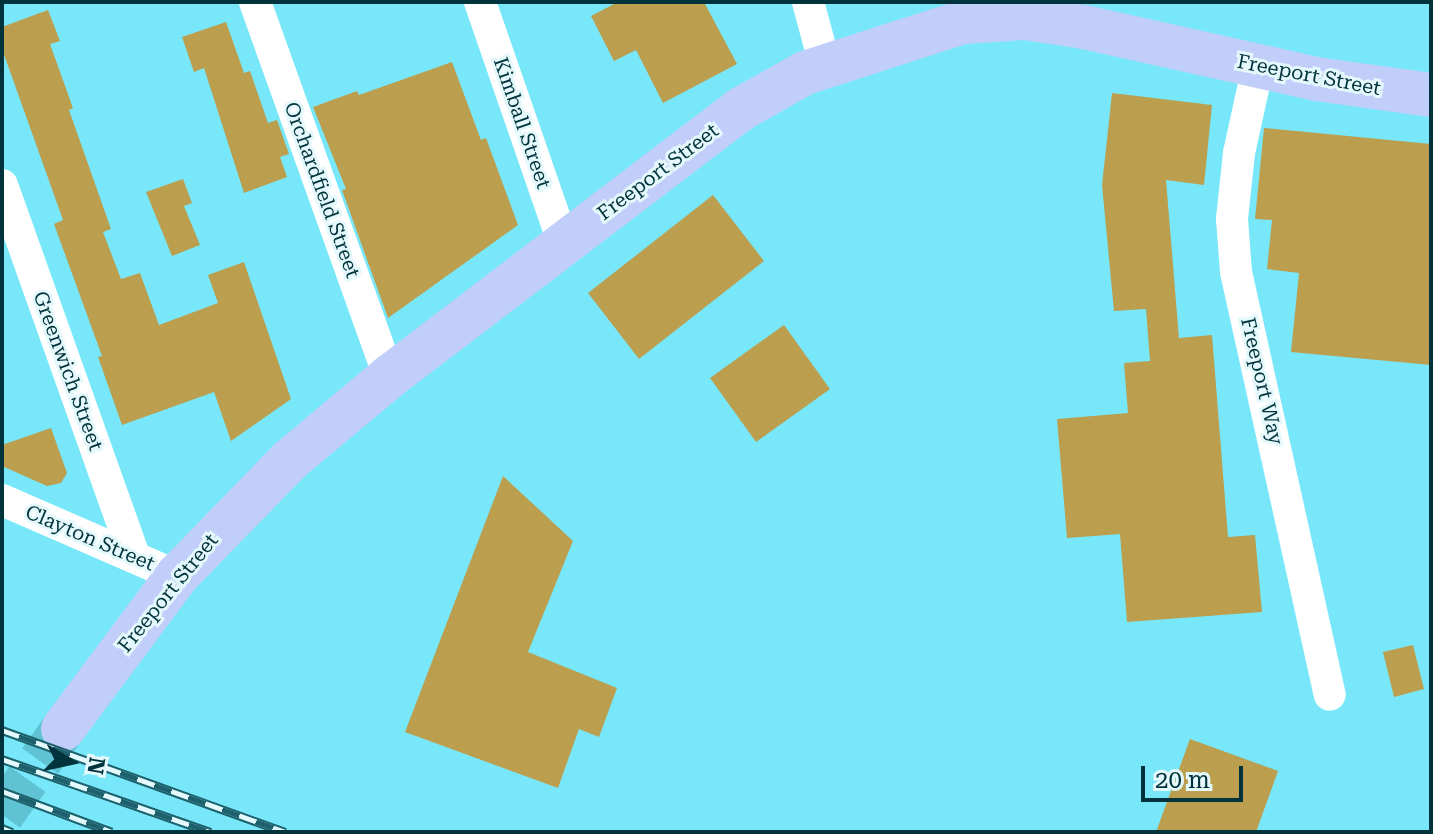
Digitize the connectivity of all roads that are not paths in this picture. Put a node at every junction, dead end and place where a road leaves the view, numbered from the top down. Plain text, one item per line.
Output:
1 (255, 2) edge
2 (480, 2) edge
3 (808, 2) edge
4 (1087, 14) edge
5 (825, 65) junction
6 (1258, 66) junction
7 (1431, 95) edge
8 (2, 185) edge
9 (564, 244) junction
10 (389, 377) junction
11 (2, 500) edge
12 (134, 556) junction
13 (177, 576) junction
14 (1330, 695) dead end
15 (63, 729) tunnel mouth

1 - 10 street, Orchardfield Street
2 - 9 street, Kimball Street
3 - 5 street
4 - 5 main road, Freeport Street
4 - 6 main road, Freeport Street
5 - 9 main road, Freeport Street
6 - 7 main road, Freeport Street
6 - 14 street, Freeport Way
8 - 12 street, Greenwich Street
9 - 10 main road, Freeport Street
10 - 13 main road, Freeport Street
11 - 12 street, Clayton Street
12 - 13 street, Clayton Street
13 - 15 main road, Freeport Street

